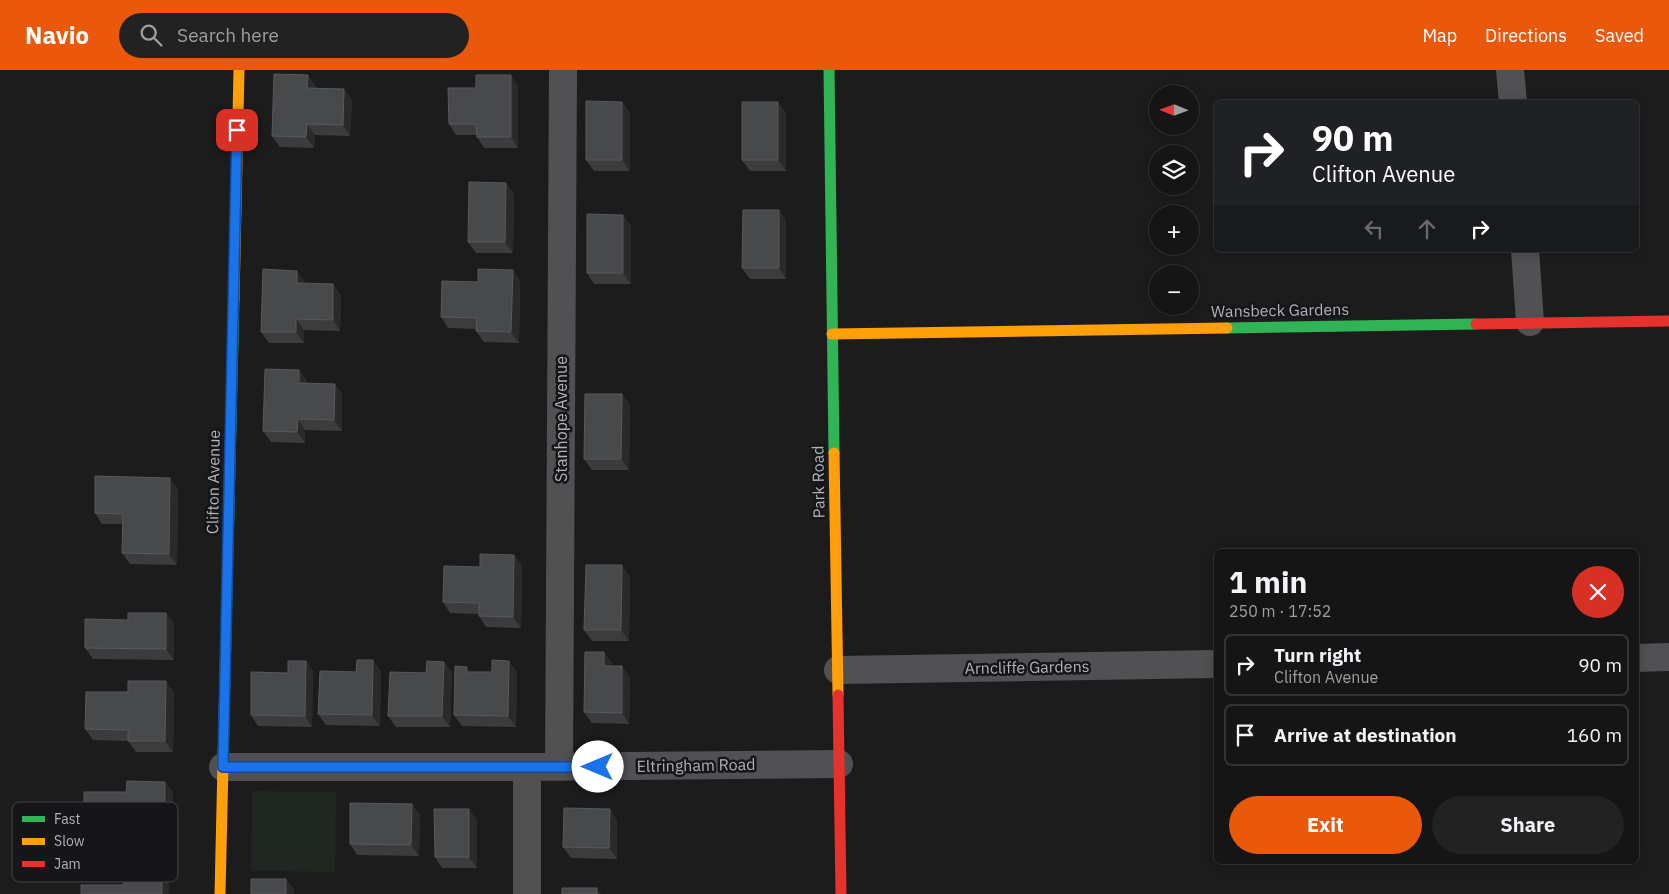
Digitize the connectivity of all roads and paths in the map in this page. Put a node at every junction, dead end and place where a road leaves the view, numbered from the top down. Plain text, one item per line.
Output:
1 (239, 70) edge
2 (563, 70) edge
3 (829, 70) edge
4 (1510, 70) edge
5 (1513, 100) edge
6 (1525, 252) edge
7 (1669, 321) edge
8 (1530, 322) junction
9 (832, 334) junction
10 (1639, 658) edge
11 (1669, 658) edge
12 (1214, 664) edge
13 (838, 670) junction
14 (839, 764) junction
15 (223, 767) junction
16 (527, 767) junction
17 (559, 767) junction
18 (220, 894) edge
19 (527, 894) edge
20 (841, 894) edge

1 - 15 street, Clifton Avenue
2 - 17 street, Stanhope Avenue
3 - 9 street, Park Road
4 - 5 street
6 - 8 street
7 - 8 street, Wansbeck Gardens
8 - 9 street, Wansbeck Gardens
9 - 13 street, Park Road
10 - 11 street
12 - 13 street, Arncliffe Gardens
13 - 14 street, Park Road
14 - 17 street, Eltringham Road
14 - 20 street, Park Road
15 - 16 street, Eltringham Road
15 - 18 street, Clifton Avenue
16 - 17 street, Eltringham Road
16 - 19 street

